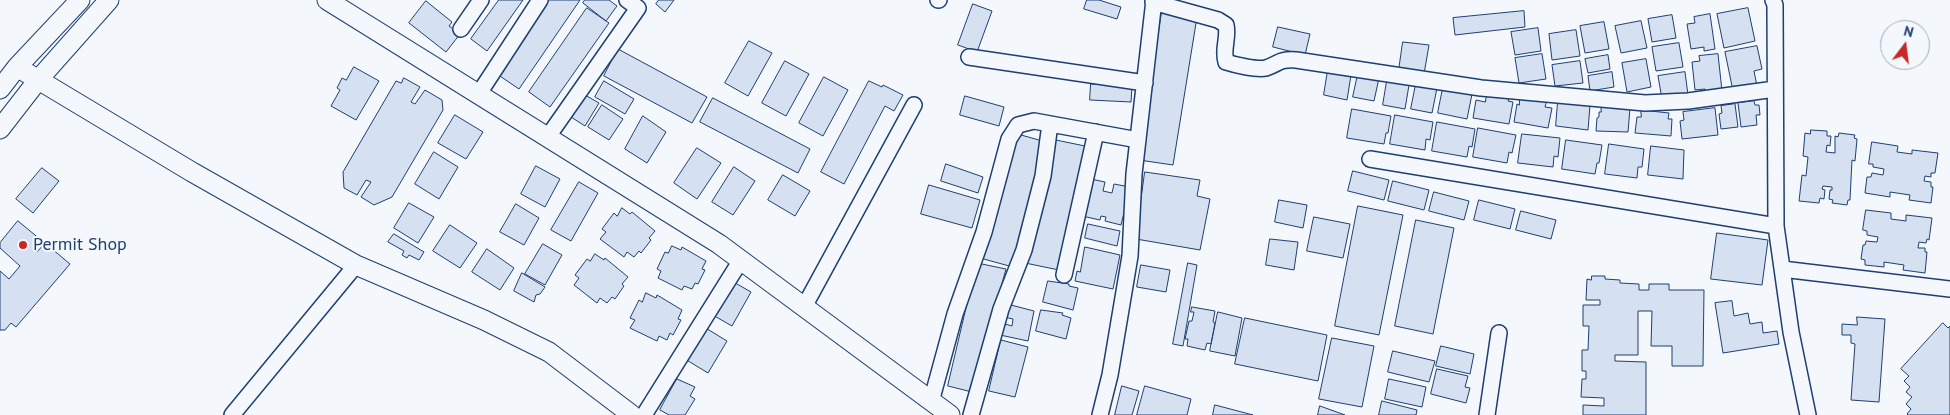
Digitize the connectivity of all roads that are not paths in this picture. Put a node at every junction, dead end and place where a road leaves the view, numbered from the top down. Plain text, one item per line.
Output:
1 (80, 0) edge
2 (109, 0) edge
3 (327, 0) edge
4 (481, 0) edge
5 (540, 0) edge
6 (627, 0) edge
7 (1773, 0) edge
8 (1153, 1) edge
9 (461, 28) dead end
10 (969, 57) dead end
11 (17, 67) junction
12 (38, 80) junction
13 (1145, 83) junction
14 (0, 89) edge
15 (1775, 89) junction
16 (478, 95) junction
17 (914, 105) dead end
18 (1050, 124) junction
19 (1, 125) edge
20 (1096, 132) junction
21 (547, 138) junction
22 (1138, 140) junction
23 (1370, 159) dead end
24 (1776, 226) junction
25 (741, 260) junction
26 (356, 265) junction
27 (1782, 269) junction
28 (1064, 275) dead end
29 (1950, 289) edge
30 (804, 307) junction
31 (1499, 333) dead end
32 (931, 402) junction
33 (232, 415) edge
34 (632, 415) edge
35 (644, 415) edge
36 (950, 415) edge
37 (971, 415) edge
38 (1100, 415) edge
39 (1487, 415) edge
40 (1808, 415) edge

1 - 11 street
2 - 12 street
3 - 16 street
4 - 9 street
5 - 16 street
6 - 21 street
7 - 15 street
8 - 13 street
8 - 15 street
10 - 13 street
11 - 12 street
11 - 14 street
12 - 19 street
12 - 26 street
13 - 22 street
15 - 24 street
16 - 21 street
17 - 30 street
18 - 20 street
18 - 32 street
18 - 37 street
20 - 22 street
20 - 28 street
21 - 25 street
22 - 38 street
23 - 24 street
24 - 27 street
25 - 30 street
25 - 35 street
26 - 33 street
26 - 34 street
27 - 29 street
27 - 40 street
30 - 32 street
31 - 39 street
32 - 36 street

